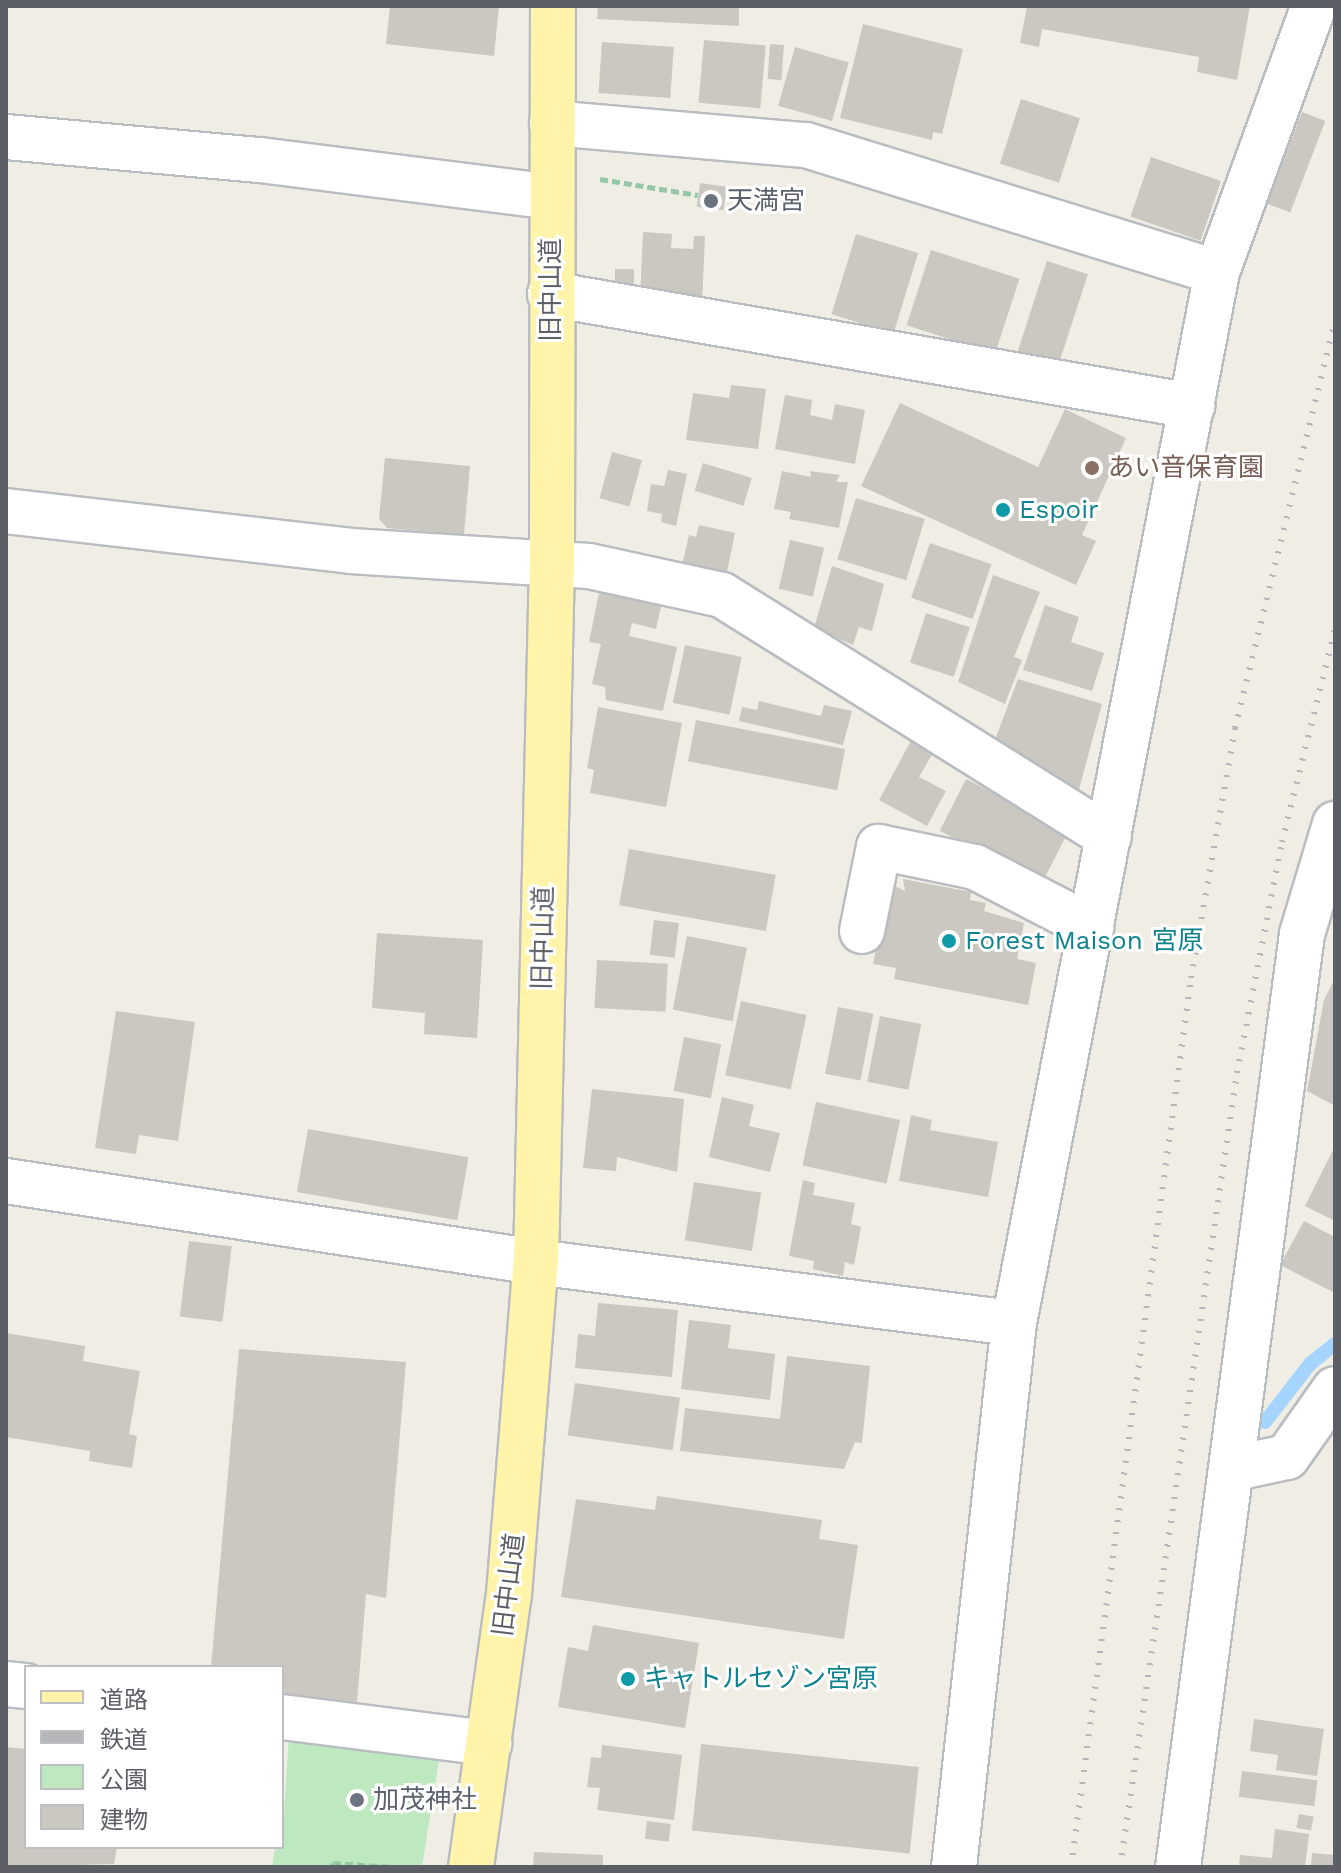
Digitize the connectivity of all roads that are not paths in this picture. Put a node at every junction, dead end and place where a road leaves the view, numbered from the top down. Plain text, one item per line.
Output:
1 (553, 6) edge
2 (1314, 6) edge
3 (552, 123) junction
4 (6, 137) edge
5 (552, 197) junction
6 (1217, 272) junction
7 (550, 294) junction
8 (1192, 406) junction
9 (6, 511) edge
10 (552, 562) junction
11 (1335, 824) edge
12 (1109, 837) junction
13 (1091, 927) junction
14 (862, 931) dead end
15 (1318, 942) edge
16 (6, 1181) edge
17 (536, 1262) junction
18 (1014, 1323) junction
19 (1335, 1389) edge
20 (1231, 1469) junction
21 (284, 1717) edge
22 (489, 1743) junction
23 (471, 1867) edge
24 (954, 1867) edge
25 (1178, 1867) edge

1 - 3 main road, 旧中山道
2 - 6 street
3 - 5 main road, 旧中山道
3 - 6 street
4 - 5 street
5 - 7 main road, 旧中山道
6 - 8 street
7 - 8 street
7 - 10 main road, 旧中山道
8 - 12 street
9 - 10 street
10 - 12 street
10 - 17 main road, 旧中山道
11 - 15 street
12 - 13 street
13 - 14 street
13 - 18 street
15 - 20 street
16 - 17 street
17 - 18 street
17 - 22 main road, 旧中山道
18 - 24 street
19 - 20 street
20 - 25 street
21 - 22 street
22 - 23 main road, 旧中山道

